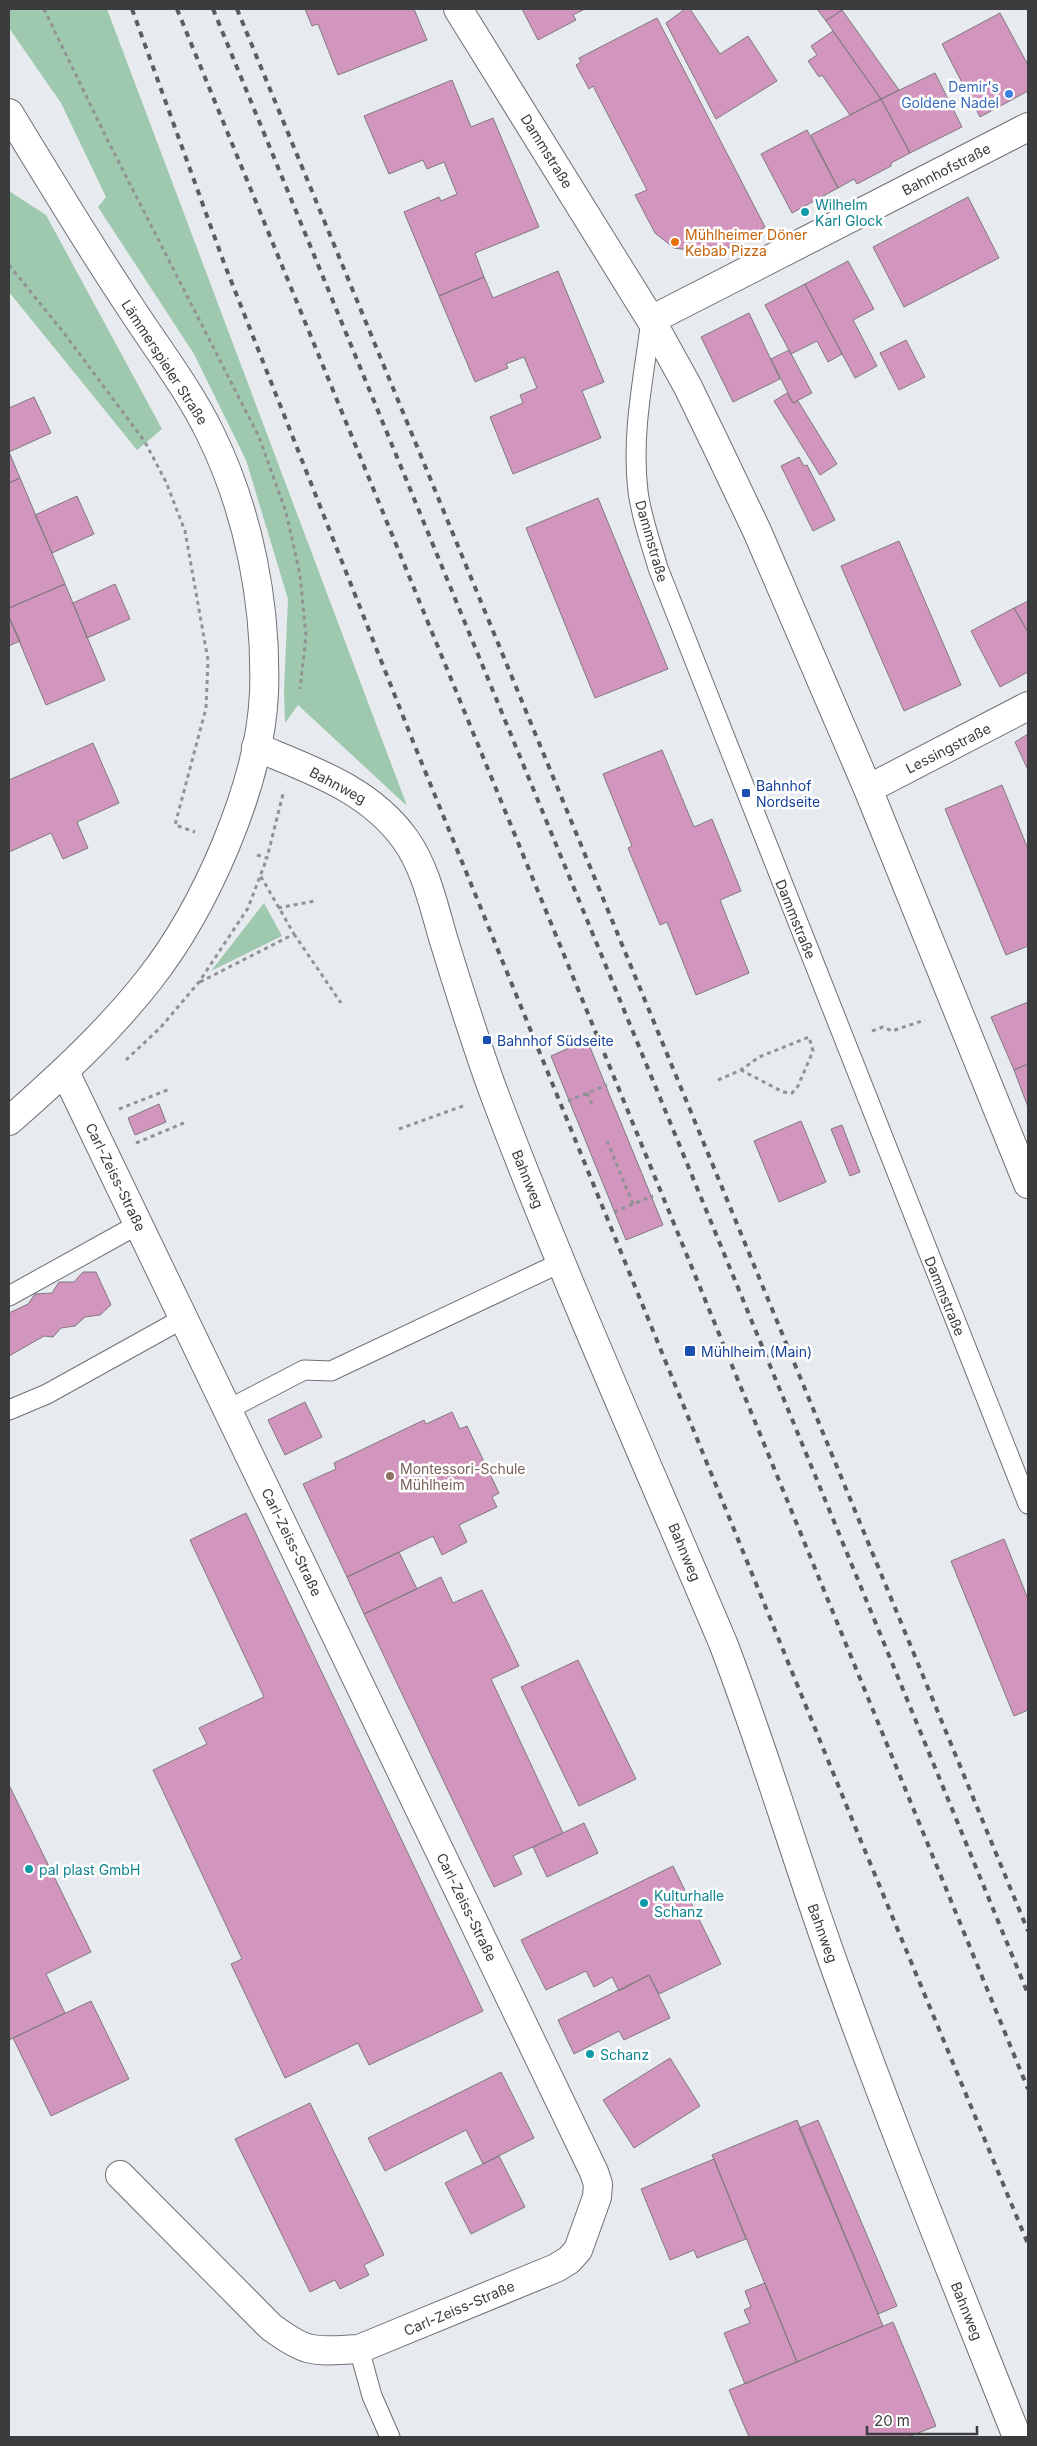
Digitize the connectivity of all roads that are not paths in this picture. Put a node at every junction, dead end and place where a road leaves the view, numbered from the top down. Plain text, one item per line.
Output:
1 (458, 9) edge
2 (9, 113) edge
3 (1028, 127) edge
4 (651, 320) junction
5 (1028, 706) edge
6 (256, 747) junction
7 (868, 789) junction
8 (65, 1072) junction
9 (9, 1121) edge
10 (1028, 1184) edge
11 (139, 1224) junction
12 (562, 1262) junction
13 (9, 1296) edge
14 (184, 1318) junction
15 (228, 1409) junction
16 (9, 1410) edge
17 (1028, 1504) edge
18 (120, 2176) dead end
19 (359, 2349) junction
20 (390, 2437) edge
21 (1017, 2437) edge

1 - 4 street, Dammstraße
2 - 6 street, Lämmerspieler Straße
3 - 4 street, Bahnhofstraße
4 - 7 street, Dammstraße
4 - 17 lane, Dammstraße
5 - 7 street, Lessingstraße
6 - 8 street, Lämmerspieler Straße
6 - 12 street, Bahnweg
7 - 10 street, Dammstraße
8 - 9 street, Lämmerspieler Straße
8 - 11 street, Carl-Zeiss-Straße
11 - 13 lane
11 - 14 street, Carl-Zeiss-Straße
12 - 15 lane
12 - 21 street, Bahnweg
14 - 15 street, Carl-Zeiss-Straße
14 - 16 lane
15 - 19 street, Carl-Zeiss-Straße
18 - 19 street, Carl-Zeiss-Straße
19 - 20 lane

